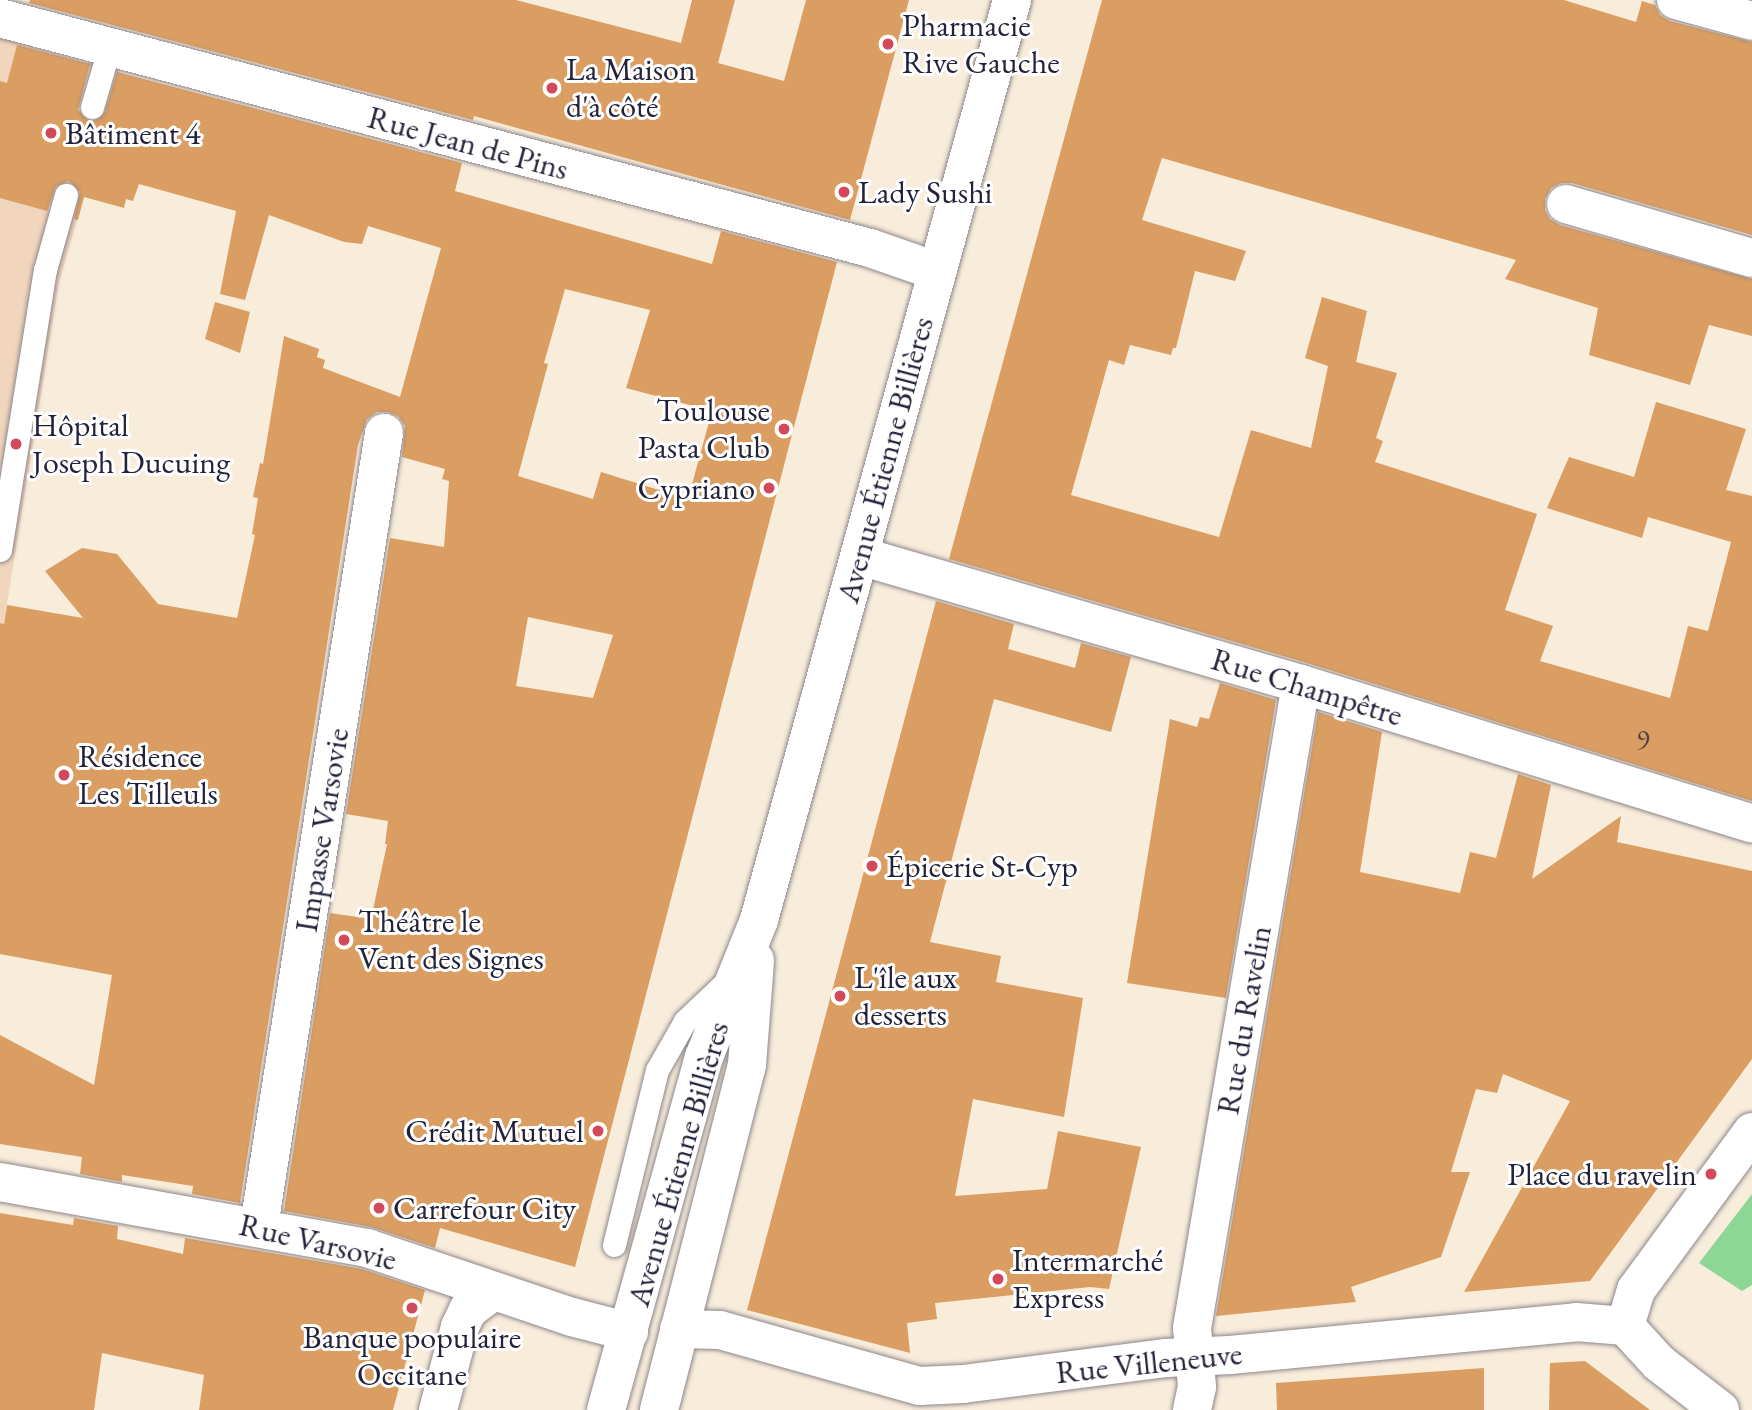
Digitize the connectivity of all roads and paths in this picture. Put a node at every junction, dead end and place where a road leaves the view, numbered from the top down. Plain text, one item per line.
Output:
1 (1012, 0) edge
2 (1676, 0) edge
3 (0, 18) edge
4 (1752, 21) edge
5 (108, 48) junction
6 (92, 107) dead end
7 (66, 195) dead end
8 (1566, 204) dead end
9 (1752, 258) edge
10 (936, 271) junction
11 (384, 433) dead end
12 (0, 550) edge
13 (860, 556) junction
14 (1301, 684) junction
15 (1752, 824) edge
16 (759, 920) junction
17 (739, 970) junction
18 (1752, 1132) edge
19 (0, 1182) edge
20 (259, 1226) junction
21 (614, 1245) dead end
22 (493, 1291) junction
23 (1625, 1326) junction
24 (679, 1329) junction
25 (629, 1332) junction
26 (1195, 1356) junction
27 (438, 1410) edge
28 (606, 1410) edge
29 (659, 1410) edge
30 (1192, 1410) edge
31 (1720, 1410) edge

1 - 10 street, Avenue Étienne Billières
2 - 4 street
3 - 5 street, Rue Jean de Pins
5 - 6 lane
5 - 10 street, Rue Jean de Pins
7 - 12 lane
8 - 9 street
10 - 13 street, Avenue Étienne Billières
11 - 20 street, Impasse Varsovie
13 - 14 street, Rue Champêtre
13 - 16 street, Avenue Étienne Billières
14 - 15 street, Rue Champêtre
14 - 26 street, Rue du Ravelin
16 - 17 street, Avenue Étienne Billières
16 - 24 street, Avenue Étienne Billières
17 - 21 lane
17 - 25 street, Avenue Étienne Billières
18 - 23 street
19 - 20 street, Rue Varsovie
20 - 22 street, Rue Varsovie
22 - 25 street, Rue Varsovie
22 - 27 street
23 - 26 street, Rue Villeneuve
23 - 31 street
24 - 26 street, Rue Villeneuve
24 - 29 street, Avenue Étienne Billières
25 - 28 street, Avenue Étienne Billières
26 - 30 street, Rue du Ravelin

